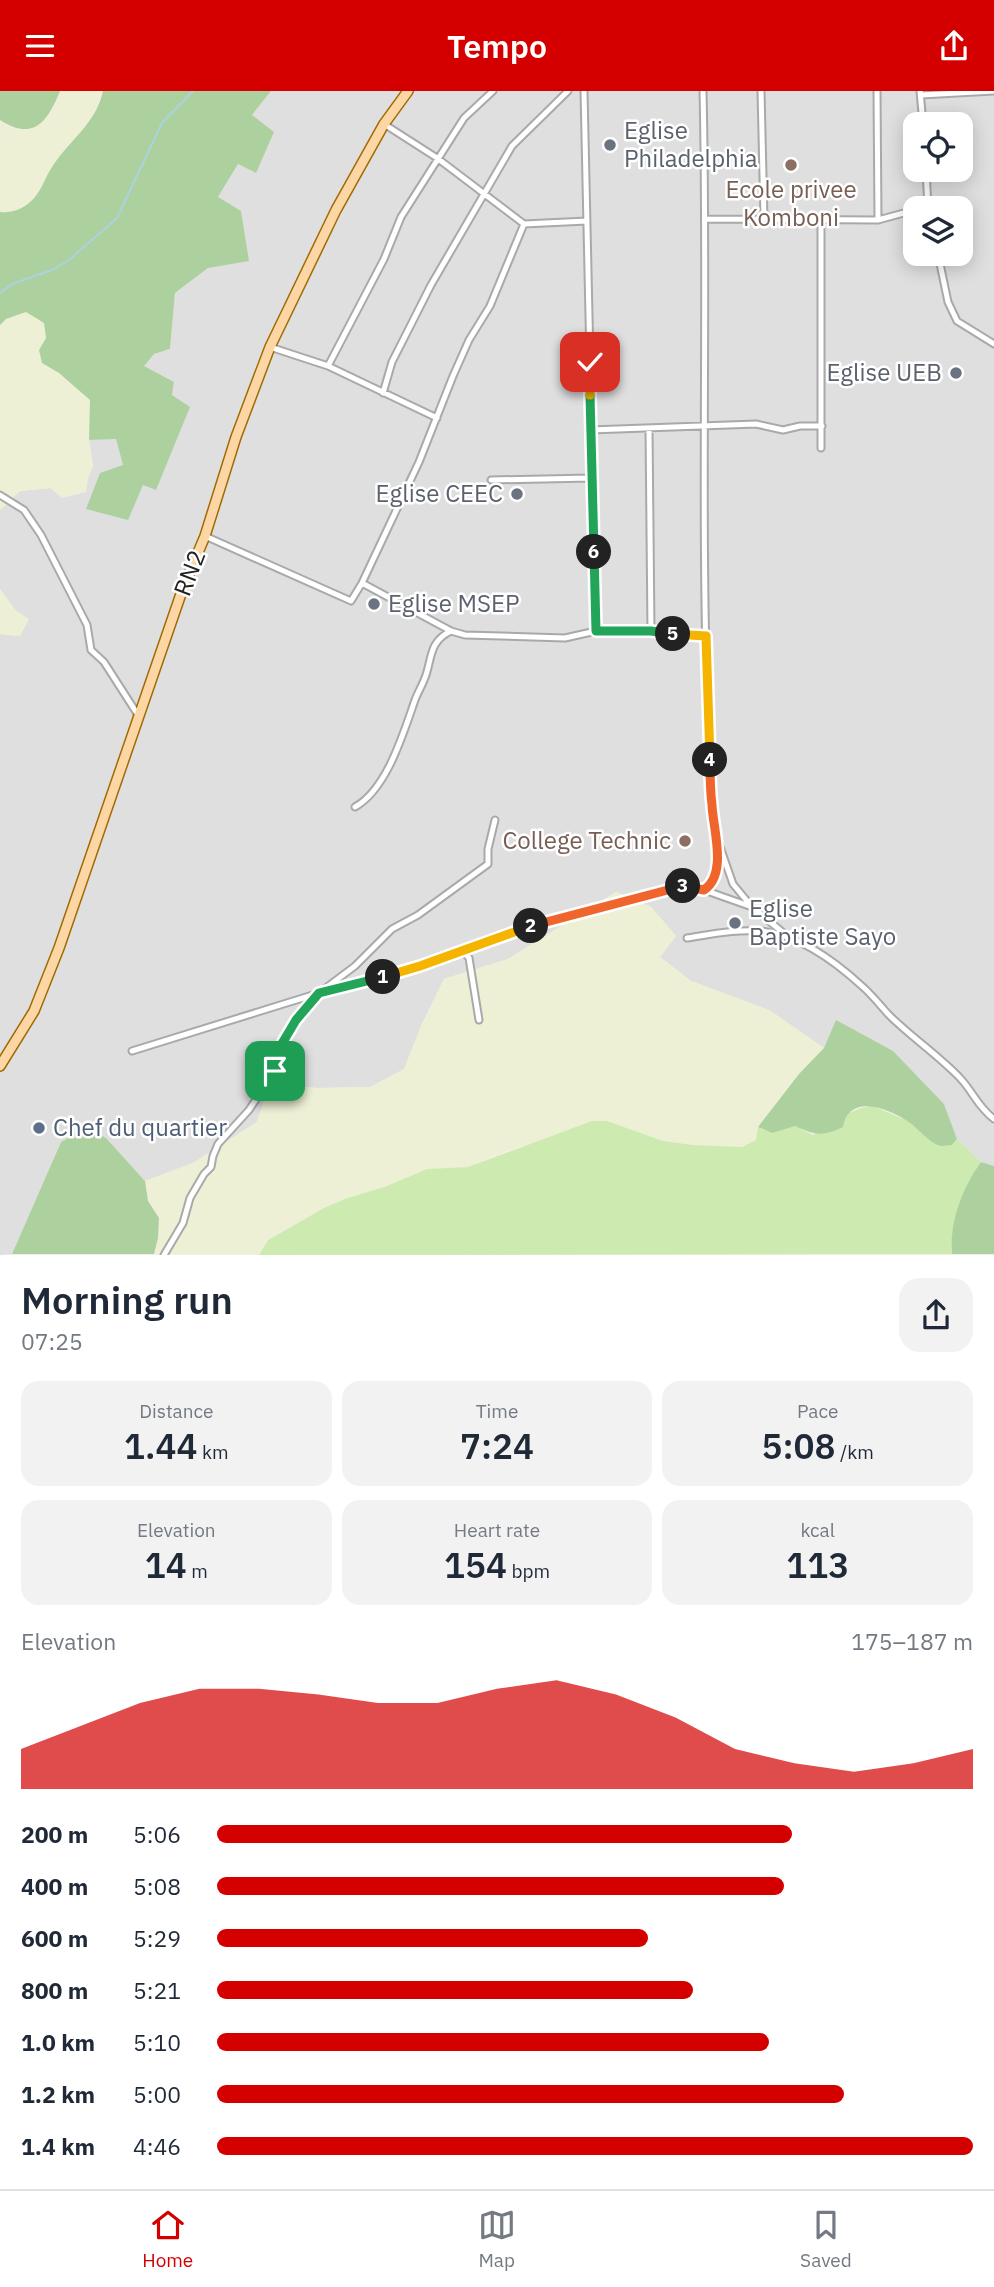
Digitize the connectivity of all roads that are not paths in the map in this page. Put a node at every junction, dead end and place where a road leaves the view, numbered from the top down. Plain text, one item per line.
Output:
1 (408, 91) edge
2 (493, 91) edge
3 (568, 91) edge
4 (584, 91) edge
5 (703, 91) edge
6 (761, 91) edge
7 (877, 91) edge
8 (994, 91) edge
9 (921, 93) edge
10 (922, 112) edge
11 (384, 124) junction
12 (437, 158) junction
13 (484, 193) junction
14 (903, 213) edge
15 (706, 219) junction
16 (764, 219) junction
17 (821, 220) junction
18 (878, 220) junction
19 (587, 221) junction
20 (524, 224) junction
21 (940, 266) edge
22 (994, 344) edge
23 (270, 347) junction
24 (328, 366) junction
25 (383, 393) junction
26 (437, 418) junction
27 (705, 426) junction
28 (822, 426) junction
29 (649, 428) junction
30 (590, 430) junction
31 (821, 448) dead end
32 (591, 478) junction
33 (491, 480) dead end
34 (0, 495) edge
35 (205, 536) junction
36 (362, 583) junction
37 (451, 631) junction
38 (596, 631) junction
39 (651, 631) junction
40 (706, 636) junction
41 (138, 716) junction
42 (355, 807) dead end
43 (495, 820) dead end
44 (718, 837) junction
45 (704, 890) junction
46 (752, 907) junction
47 (788, 937) junction
48 (687, 938) dead end
49 (461, 950) junction
50 (319, 993) junction
51 (479, 1020) dead end
52 (132, 1051) dead end
53 (0, 1066) edge
54 (994, 1119) edge
55 (164, 1255) edge

1 - 11 main road, RN2
2 - 12 street
3 - 13 street
4 - 19 street
5 - 15 street
6 - 16 street
7 - 18 street
8 - 9 street
9 - 10 street
11 - 12 street
11 - 23 main road, RN2
12 - 13 street
12 - 24 street
13 - 20 street
13 - 25 street
14 - 18 street
15 - 16 street
15 - 27 street
16 - 17 street
17 - 18 street
17 - 28 street
19 - 20 street
19 - 30 street
20 - 26 street
21 - 22 street
23 - 24 street
23 - 35 main road, RN2
24 - 25 street
25 - 26 street
26 - 36 street
27 - 28 street
27 - 29 street
27 - 40 street
28 - 31 street
29 - 30 street
29 - 39 street
30 - 32 street
32 - 33 street
32 - 38 street
34 - 41 street
35 - 36 street
35 - 41 main road, RN2
36 - 37 street
37 - 38 street
37 - 42 street
38 - 39 street
39 - 40 street
40 - 44 street
41 - 53 main road, RN2
43 - 50 street
44 - 45 street
44 - 46 street
45 - 46 street
45 - 49 street
46 - 47 street
47 - 48 street
47 - 54 street
49 - 50 street
49 - 51 street
50 - 52 street
50 - 55 street

